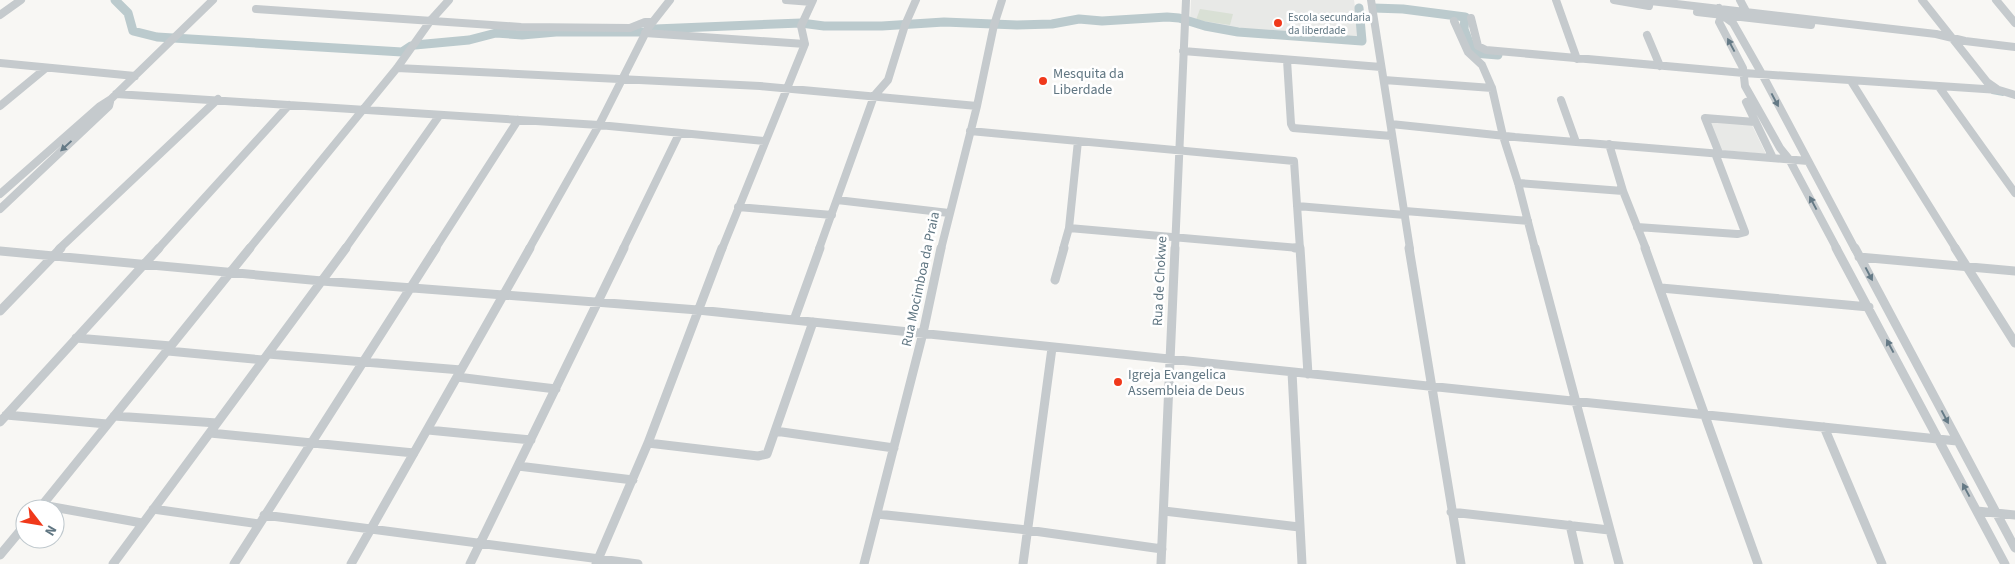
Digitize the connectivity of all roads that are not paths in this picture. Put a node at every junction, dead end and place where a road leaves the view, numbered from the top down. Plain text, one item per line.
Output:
1 (21, 0) edge
2 (213, 0) edge
3 (449, 0) edge
4 (670, 0) edge
5 (786, 0) edge
6 (916, 0) edge
7 (1002, 0) edge
8 (1186, 0) edge
9 (1371, 0) edge
10 (1556, 0) edge
11 (1621, 0) edge
12 (1642, 0) edge
13 (1740, 0) edge
14 (1922, 0) edge
15 (1996, 0) edge
16 (812, 1) edge
17 (1679, 7) junction
18 (256, 9) dead end
19 (1720, 12) junction
20 (2006, 12) junction
21 (2015, 13) edge
22 (1748, 15) junction
23 (0, 16) edge
24 (1471, 18) dead end
25 (432, 20) junction
26 (1454, 20) dead end
27 (652, 22) junction
28 (803, 23) joint
29 (2015, 23) edge
30 (645, 33) junction
31 (1648, 35) dead end
32 (1952, 39) junction
33 (805, 44) junction
34 (2015, 47) edge
35 (1183, 51) junction
36 (1577, 59) junction
37 (1288, 60) junction
38 (0, 63) edge
39 (1660, 66) junction
40 (1381, 67) junction
41 (46, 68) junction
42 (398, 68) junction
43 (1744, 73) junction
44 (1762, 74) junction
45 (135, 76) junction
46 (624, 77) junction
47 (1384, 80) junction
48 (1851, 81) junction
49 (1938, 87) junction
50 (786, 88) junction
51 (1492, 88) junction
52 (1999, 90) junction
53 (2015, 95) edge
54 (874, 96) junction
55 (113, 97) junction
56 (218, 99) junction
57 (1561, 100) dead end
58 (1746, 102) dead end
59 (289, 105) junction
60 (0, 106) edge
61 (977, 106) junction
62 (361, 110) junction
63 (439, 116) junction
64 (518, 120) junction
65 (1755, 122) junction
66 (1390, 124) junction
67 (599, 125) junction
68 (970, 131) junction
69 (679, 134) junction
70 (1392, 136) junction
71 (1503, 136) junction
72 (764, 141) junction
73 (1078, 141) junction
74 (1576, 142) junction
75 (1609, 144) junction
76 (1179, 149) junction
77 (1717, 153) junction
78 (1773, 158) junction
79 (1789, 159) junction
80 (1808, 161) junction
81 (1518, 183) junction
82 (8, 186) junction
83 (22, 188) junction
84 (1623, 191) junction
85 (2015, 193) edge
86 (0, 194) edge
87 (837, 200) junction
88 (738, 206) junction
89 (1297, 206) junction
90 (0, 209) edge
91 (949, 212) junction
92 (1405, 213) junction
93 (832, 215) junction
94 (1528, 221) junction
95 (1637, 227) junction
96 (1069, 228) junction
97 (1176, 238) junction
98 (1299, 248) junction
99 (0, 251) edge
100 (53, 256) junction
101 (1859, 256) junction
102 (143, 264) junction
103 (1967, 268) junction
104 (2015, 271) edge
105 (231, 272) junction
106 (1055, 280) dead end
107 (322, 281) junction
108 (410, 287) junction
109 (1661, 288) junction
110 (504, 294) junction
111 (597, 303) junction
112 (1869, 307) junction
113 (0, 310) edge
114 (698, 310) junction
115 (794, 320) junction
116 (813, 322) junction
117 (923, 333) junction
118 (76, 338) junction
119 (2015, 344) edge
120 (1052, 348) junction
121 (169, 349) junction
122 (266, 357) junction
123 (1169, 360) junction
124 (363, 362) junction
125 (1292, 372) junction
126 (459, 374) junction
127 (1308, 374) junction
128 (1431, 387) junction
129 (556, 389) junction
130 (1574, 401) junction
131 (1705, 415) junction
132 (114, 416) junction
133 (3, 418) edge
134 (217, 423) junction
135 (107, 424) junction
136 (1824, 427) junction
137 (428, 430) junction
138 (775, 431) junction
139 (210, 432) junction
140 (1939, 439) junction
141 (531, 440) junction
142 (1958, 441) junction
143 (310, 442) junction
144 (648, 443) junction
145 (894, 448) junction
146 (414, 453) junction
147 (518, 466) junction
148 (633, 480) junction
149 (47, 499) edge
150 (153, 509) junction
151 (65, 511) edge
152 (1164, 511) junction
153 (1977, 511) junction
154 (1451, 512) junction
155 (1995, 512) junction
156 (877, 514) junction
157 (2015, 515) edge
158 (262, 520) junction
159 (142, 523) junction
160 (1570, 525) junction
161 (1299, 527) junction
162 (371, 530) junction
163 (1027, 530) junction
164 (1609, 530) junction
165 (15, 538) edge
166 (481, 543) junction
167 (2015, 548) edge
168 (1162, 549) junction
169 (0, 555) edge
170 (597, 561) edge
171 (113, 564) edge
172 (234, 564) edge
173 (351, 564) edge
174 (470, 564) edge
175 (638, 564) edge
176 (864, 564) edge
177 (1023, 564) edge
178 (1161, 564) edge
179 (1302, 564) edge
180 (1461, 564) edge
181 (1579, 564) edge
182 (1619, 564) edge
183 (1758, 564) edge
184 (1882, 564) edge
185 (2005, 564) edge

1 - 23 street
2 - 45 street
3 - 25 street
4 - 27 street
5 - 16 street
6 - 54 street
7 - 61 street, Rua Mocimboa da Praia
8 - 35 street, Rua de Chokwe
9 - 40 street
10 - 36 street
11 - 17 street
12 - 17 street
13 - 22 street
14 - 32 street
15 - 20 street
16 - 28 street
17 - 19 street
18 - 25 street
19 - 22 street
43 -> 19 street
19 - 44 street
20 - 21 street
20 - 29 street
22 - 32 street
24 - 36 street
25 - 27 street
25 - 42 street
26 - 51 street
27 - 30 street
28 - 33 street
30 - 33 street
30 - 46 street
31 - 39 street
32 - 34 street
32 - 52 street
33 - 50 street
35 - 37 street
35 - 76 street, Rua de Chokwe
36 - 39 street
37 - 40 street
37 - 70 street
38 - 41 street
39 - 43 street
40 - 47 street
41 - 45 street
41 - 60 street
42 - 46 street
42 - 62 street
43 - 44 street
43 - 79 street
44 - 48 street
44 -> 80 street
45 - 55 street
46 - 50 street
46 - 67 street
47 - 51 street
47 - 66 street
48 - 49 street
48 - 103 street
49 - 52 street
49 - 85 street
50 - 54 street
50 - 72 street
51 - 71 street
52 - 53 street
54 - 61 street
54 - 87 street
55 - 56 street
55 - 82 street
55 -> 83 street
56 - 59 street
56 - 100 street
57 - 74 street
58 - 65 street
59 - 62 street
59 - 102 street
61 - 68 street, Rua Mocimboa da Praia
62 - 63 street
62 - 105 street
63 - 64 street
63 - 107 street
64 - 67 street
64 - 108 street
65 - 77 street
65 - 78 street
66 - 70 street
66 - 71 street
67 - 69 street
67 - 110 street
68 - 73 street
68 - 91 street, Rua Mocimboa da Praia
69 - 72 street
69 - 111 street
70 - 92 street
71 - 74 street
71 - 81 street
72 - 88 street
73 - 76 street
73 - 96 street
74 - 75 street
75 - 77 street
75 - 84 street
76 - 89 street
76 - 97 street, Rua de Chokwe
77 - 78 street
77 - 95 street
78 - 79 street
79 - 80 street
112 -> 79 street
80 - 101 street
81 - 84 street
81 - 94 street
82 - 83 street
82 - 86 street
83 - 90 street
84 - 95 street
87 - 91 street
87 - 93 street
88 - 93 street
88 - 114 street
89 - 92 street
89 - 98 street
91 - 117 street, Rua Mocimboa da Praia
92 - 94 street
92 - 128 street
93 - 115 street
94 - 130 street
95 - 109 street
96 - 97 street
96 - 106 street
97 - 98 street
97 - 123 street, Rua de Chokwe
98 - 127 street
99 - 100 street
100 - 102 street
100 - 113 street
101 - 103 street
101 -> 142 street
102 - 105 street
102 - 118 street
103 - 104 street
103 - 119 street
105 - 107 street
105 - 121 street
107 - 108 street
107 - 122 street
108 - 110 street
108 - 124 street
109 - 112 street
109 - 131 street
110 - 111 street
110 - 126 street
111 - 114 street
111 - 129 street
140 -> 112 street
114 - 115 street
114 - 144 street
115 - 116 street
116 - 117 street
116 - 138 street
117 - 120 street
117 - 145 street, Rua Mocimboa da Praia
118 - 121 street
118 - 133 street
120 - 123 street
120 - 163 street
121 - 122 street
121 - 132 street
122 - 124 street
122 - 134 street
123 - 125 street
123 - 152 street, Rua de Chokwe
124 - 126 street
124 - 143 street
125 - 127 street
125 - 161 street
126 - 129 street
126 - 137 street
127 - 128 street
128 - 130 street
128 - 154 street
129 - 141 street
130 - 131 street
130 - 164 street
131 - 136 street
131 - 183 street
132 - 134 street
132 - 135 street
133 - 135 street
134 - 139 street
135 - 149 street
136 - 140 street
136 - 184 street
137 - 141 street
137 - 146 street
138 - 144 street
138 - 145 street
139 - 143 street
139 - 150 street
140 - 142 street
153 -> 140 street
141 - 147 street
142 - 155 street
143 - 146 street
143 - 158 street
144 - 148 street
145 - 156 street, Rua Mocimboa da Praia
146 - 162 street
147 - 148 street
147 - 166 street
148 - 170 street
150 - 158 street
150 - 159 street
151 - 159 street
152 - 161 street
152 - 168 street, Rua de Chokwe
153 - 155 street
153 - 185 street
154 - 160 street
154 - 180 street
155 - 157 street
155 - 167 street
156 - 163 street
156 - 176 street, Rua Mocimboa da Praia
158 - 162 street
158 - 172 street
159 - 171 street
160 - 164 street
160 - 181 street
161 - 179 street
162 - 166 street
162 - 173 street
163 - 168 street
163 - 177 street
164 - 182 street
165 - 169 street
166 - 170 street
166 - 174 street
168 - 178 street, Rua de Chokwe
170 - 175 street

